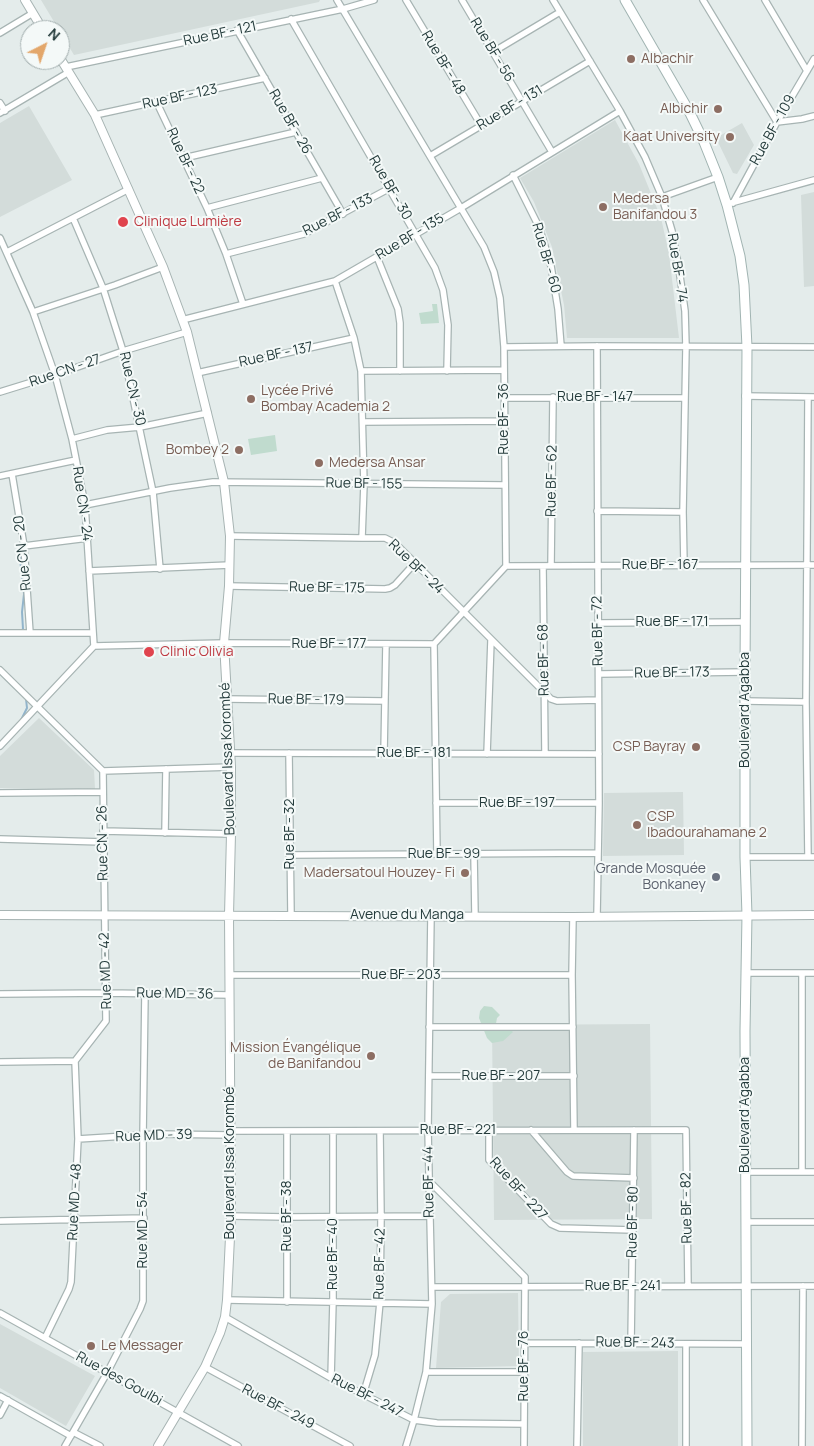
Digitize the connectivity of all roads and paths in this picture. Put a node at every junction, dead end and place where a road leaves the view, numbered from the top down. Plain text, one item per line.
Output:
1 (25, 0) edge
2 (337, 0) edge
3 (374, 0) edge
4 (406, 0) edge
5 (462, 0) edge
6 (553, 0) edge
7 (625, 0) edge
8 (703, 0) edge
9 (765, 0) edge
10 (342, 9) junction
11 (560, 12) junction
12 (33, 13) junction
13 (291, 19) junction
14 (37, 20) edge
15 (237, 30) junction
16 (0, 33) edge
17 (493, 52) junction
18 (814, 59) edge
19 (590, 61) junction
20 (70, 69) edge
21 (67, 70) joint
22 (807, 71) junction
23 (265, 78) junction
24 (522, 101) junction
25 (0, 103) edge
26 (157, 103) junction
27 (620, 110) junction
28 (2, 112) edge
29 (95, 115) junction
30 (814, 116) edge
31 (777, 122) junction
32 (481, 126) junction
33 (296, 132) junction
34 (552, 152) junction
35 (430, 156) junction
36 (184, 158) junction
37 (513, 175) junction
38 (718, 177) junction
39 (322, 178) junction
40 (814, 180) edge
41 (390, 188) junction
42 (129, 189) junction
43 (662, 197) junction
44 (730, 204) junction
45 (207, 208) junction
46 (460, 208) junction
47 (343, 214) junction
48 (73, 218) junction
49 (416, 234) junction
50 (0, 238) edge
51 (7, 252) junction
52 (226, 254) junction
53 (377, 257) junction
54 (163, 267) junction
55 (335, 281) junction
56 (103, 288) junction
57 (243, 304) junction
58 (32, 312) junction
59 (182, 320) junction
60 (187, 332) junction
61 (354, 338) junction
62 (560, 346) junction
63 (597, 346) junction
64 (504, 347) junction
65 (686, 347) junction
66 (747, 347) junction
67 (814, 347) edge
68 (123, 351) junction
69 (504, 370) junction
70 (361, 371) junction
71 (400, 371) junction
72 (447, 371) junction
73 (198, 373) junction
74 (55, 375) junction
75 (1, 390) edge
76 (746, 396) junction
77 (553, 397) junction
78 (597, 397) junction
79 (811, 397) edge
80 (504, 398) junction
81 (685, 398) junction
82 (208, 413) junction
83 (504, 421) junction
84 (363, 422) junction
85 (140, 428) junction
86 (72, 439) junction
87 (76, 460) junction
88 (12, 474) junction
89 (0, 476) edge
90 (224, 482) junction
91 (364, 484) junction
92 (505, 485) junction
93 (153, 492) junction
94 (85, 505) junction
95 (597, 511) junction
96 (683, 512) junction
97 (811, 513) edge
98 (230, 536) junction
99 (88, 538) junction
100 (362, 538) junction
101 (24, 546) junction
102 (414, 564) junction
103 (230, 565) junction
104 (684, 565) junction
105 (746, 565) junction
106 (811, 565) edge
107 (506, 566) junction
108 (543, 566) junction
109 (551, 566) junction
110 (598, 566) junction
111 (160, 569) junction
112 (89, 571) junction
113 (229, 586) junction
114 (463, 612) junction
115 (745, 622) junction
116 (811, 622) edge
117 (598, 623) junction
118 (0, 633) edge
119 (30, 633) junction
120 (92, 633) junction
121 (490, 640) junction
122 (224, 643) junction
123 (386, 644) junction
124 (434, 644) junction
125 (94, 646) junction
126 (0, 670) edge
127 (744, 672) junction
128 (599, 674) junction
129 (545, 694) junction
130 (227, 699) junction
131 (598, 700) junction
132 (385, 701) junction
133 (745, 701) junction
134 (806, 702) junction
135 (39, 706) junction
136 (0, 746) edge
137 (229, 753) junction
138 (435, 753) junction
139 (289, 754) junction
140 (384, 754) junction
141 (487, 754) junction
142 (545, 754) junction
143 (599, 754) junction
144 (230, 767) junction
145 (166, 769) junction
146 (103, 770) junction
147 (103, 792) junction
148 (0, 793) edge
149 (436, 803) junction
150 (599, 803) junction
151 (807, 804) junction
152 (814, 804) edge
153 (103, 831) junction
154 (165, 833) junction
155 (231, 834) junction
156 (0, 839) edge
157 (103, 842) junction
158 (598, 853) junction
159 (437, 854) junction
160 (474, 854) junction
161 (289, 855) junction
162 (745, 857) junction
163 (811, 857) edge
164 (0, 915) edge
165 (229, 915) junction
166 (290, 915) junction
167 (747, 915) junction
168 (814, 915) edge
169 (104, 916) junction
170 (431, 916) junction
171 (475, 916) junction
172 (597, 916) junction
173 (573, 917) junction
174 (746, 973) junction
175 (802, 973) junction
176 (814, 973) edge
177 (229, 975) junction
178 (430, 975) junction
179 (572, 975) junction
180 (106, 992) junction
181 (145, 993) junction
182 (0, 994) edge
183 (230, 994) junction
184 (429, 1027) junction
185 (573, 1027) junction
186 (76, 1061) junction
187 (0, 1062) edge
188 (429, 1076) junction
189 (574, 1076) junction
190 (428, 1130) junction
191 (489, 1130) junction
192 (531, 1130) junction
193 (574, 1130) junction
194 (634, 1130) junction
195 (686, 1130) joint
196 (287, 1131) junction
197 (333, 1131) junction
198 (380, 1131) junction
199 (231, 1133) junction
200 (143, 1136) junction
201 (78, 1139) junction
202 (745, 1172) junction
203 (802, 1172) junction
204 (814, 1172) edge
205 (634, 1178) junction
206 (429, 1181) junction
207 (231, 1216) junction
208 (430, 1216) junction
209 (286, 1217) junction
210 (333, 1217) junction
211 (381, 1217) junction
212 (144, 1218) junction
213 (74, 1220) junction
214 (0, 1221) edge
215 (746, 1222) junction
216 (814, 1222) edge
217 (633, 1230) junction
218 (525, 1286) junction
219 (632, 1286) junction
220 (688, 1286) junction
221 (746, 1286) junction
222 (803, 1286) junction
223 (814, 1286) edge
224 (432, 1287) junction
225 (227, 1300) junction
226 (287, 1302) junction
227 (333, 1302) junction
228 (380, 1302) junction
229 (432, 1304) junction
230 (0, 1313) edge
231 (225, 1317) junction
232 (45, 1338) junction
233 (524, 1342) junction
234 (579, 1343) junction
235 (631, 1343) junction
236 (686, 1344) junction
237 (746, 1344) junction
238 (205, 1367) junction
239 (426, 1372) junction
240 (524, 1372) junction
241 (107, 1373) junction
242 (331, 1378) junction
243 (363, 1395) junction
244 (0, 1396) edge
245 (8, 1400) junction
246 (178, 1412) junction
247 (0, 1415) edge
248 (414, 1420) junction
249 (524, 1424) junction
250 (72, 1434) junction
251 (65, 1446) edge
252 (100, 1446) edge
253 (158, 1446) edge
254 (238, 1446) edge
255 (350, 1446) edge
256 (406, 1446) edge
257 (524, 1446) edge
258 (577, 1446) edge
259 (686, 1446) edge
260 (747, 1446) edge
261 (802, 1446) edge

1 - 12 street
2 - 10 street, Rue BF - 36
3 - 10 street, Rue BF - 121
4 - 32 street, Rue BF - 48
5 - 17 street, Rue BF - 56
6 - 11 street, Rue BF - 74
7 - 38 main road, Boulevard Agabba
8 - 31 street
9 - 22 street
10 - 13 street, Rue BF - 121
10 - 35 street, Rue BF - 36
11 - 17 street
11 - 19 street, Rue BF - 74
12 - 14 street
12 - 16 street
13 - 15 street, Rue BF - 121
13 - 41 street, Rue BF - 30
15 - 20 street, Rue BF - 121
15 - 23 street, Rue BF - 26
17 - 24 street, Rue BF - 56
18 - 22 street, Rue BF - 109
19 - 24 street, Rue BF - 131
19 - 27 street, Rue BF - 74
21 - 28 street, Rue BF - 121
21 - 29 street, Boulevard Issa Korombé
22 - 31 street, Rue BF - 109
23 - 26 street, Rue BF - 123
23 - 33 street, Rue BF - 26
24 - 32 street, Rue BF - 131
24 - 34 street, Rue BF - 56
25 - 28 street
26 - 29 street, Rue BF - 123
26 - 36 street, Rue BF - 22
27 - 34 street, Rue BF - 135
27 - 43 street, Rue BF - 74
29 - 42 street, Boulevard Issa Korombé
30 - 31 street
31 - 44 street, Rue BF - 109
32 - 35 street, Rue BF - 131
33 - 36 street
33 - 39 street, Rue BF - 26
34 - 37 street, Rue BF - 135
35 - 46 street, Rue BF - 36
36 - 45 street, Rue BF - 22
37 - 46 street, Rue BF - 135
37 - 62 street, Rue BF - 60
38 - 43 street
38 - 44 main road, Boulevard Agabba
39 - 45 street
39 - 47 street, Rue BF - 26
40 - 44 street
41 - 47 street, Rue BF - 133
41 - 49 street, Rue BF - 30
42 - 48 street
42 - 54 street, Boulevard Issa Korombé
43 - 65 street, Rue BF - 74
44 - 66 main road, Boulevard Agabba
45 - 52 street, Rue BF - 22
46 - 49 street, Rue BF - 135
46 - 64 street, Rue BF - 36
47 - 52 street, Rue BF - 133
48 - 51 street
48 - 56 street, Rue CN - 30
49 - 53 street, Rue BF - 135
49 - 72 street, Rue BF - 30
50 - 51 street, Rue CN - 24
51 - 58 street, Rue CN - 24
52 - 57 street, Rue BF - 22
53 - 55 street, Rue BF - 135
53 - 71 street
54 - 56 street
54 - 59 street, Boulevard Issa Korombé
55 - 57 street, Rue BF - 135
55 - 61 street
56 - 58 street
56 - 68 street, Rue CN - 30
57 - 59 street, Rue BF - 135
58 - 74 street, Rue CN - 24
59 - 60 street, Boulevard Issa Korombé
60 - 68 street, Rue CN - 27
60 - 73 street, Boulevard Issa Korombé
61 - 70 street
61 - 73 street, Rue BF - 137
62 - 63 street
62 - 64 street
63 - 65 street
63 - 78 street, Rue BF - 72
64 - 69 street, Rue BF - 36
65 - 66 street
65 - 81 street, Rue BF - 74
66 - 67 street
66 - 76 main road, Boulevard Agabba
68 - 74 street, Rue CN - 27
68 - 85 street, Rue CN - 30
69 - 72 street
69 - 80 street, Rue BF - 36
70 - 71 street
70 - 84 street
71 - 72 street
73 - 82 street, Boulevard Issa Korombé
74 - 75 street, Rue CN - 27
74 - 86 street, Rue CN - 24
76 - 79 street
76 - 105 main road, Boulevard Agabba
77 - 78 street, Rue BF - 147
77 - 80 street, Rue BF - 147
77 - 109 street, Rue BF - 62
78 - 81 street, Rue BF - 147
78 - 95 street, Rue BF - 72
79 - 97 street
80 - 83 street, Rue BF - 36
81 - 96 street, Rue BF - 74
82 - 85 street
82 - 90 street, Boulevard Issa Korombé
83 - 84 street
83 - 92 street, Rue BF - 36
84 - 91 street
85 - 86 street
85 - 93 street, Rue CN - 30
86 - 87 street, Rue CN - 24
87 - 88 street
87 - 94 street, Rue CN - 24
88 - 89 street
88 - 101 street, Rue CN - 20
90 - 91 street, Rue BF - 155
90 - 93 street, Rue BF - 155
90 - 98 street, Boulevard Issa Korombé
91 - 92 street, Rue BF - 155
91 - 100 street
92 - 107 street, Rue BF - 36
93 - 94 street, Rue BF - 155
93 - 111 street, Rue CN - 30
94 - 99 street, Rue CN - 24
95 - 96 street
95 - 110 street, Rue BF - 72
96 - 104 street, Rue BF - 74
97 - 106 street
98 - 100 street, Rue BF - 24
98 - 103 street, Boulevard Issa Korombé
99 - 101 street
99 - 112 street, Rue CN - 24
100 - 102 street, Rue BF - 24
101 - 119 street, Rue CN - 20
102 - 113 street, Rue BF - 175
102 - 114 street, Rue BF - 24
103 - 111 street
103 - 113 street, Boulevard Issa Korombé
104 - 105 street, Rue BF - 167
104 - 110 street, Rue BF - 167
105 - 106 street, Rue BF - 167
105 - 115 main road, Boulevard Agabba
106 - 116 street
107 - 108 street, Rue BF - 167
107 - 114 street
108 - 109 street, Rue BF - 167
108 - 129 street, Rue BF - 68
109 - 110 street, Rue BF - 167
110 - 117 street, Rue BF - 72
111 - 112 street
112 - 120 street, Rue CN - 24
113 - 122 street, Boulevard Issa Korombé
114 - 121 street, Rue BF - 24
114 - 124 street
115 - 117 street, Rue BF - 171
115 - 127 main road, Boulevard Agabba
116 - 134 street
117 - 128 street, Rue BF - 72
118 - 119 street
119 - 120 street
120 - 125 street, Rue CN - 24
121 - 129 street, Rue BF - 24
121 - 141 street
122 - 123 street, Rue BF - 177
122 - 125 street, Rue BF - 177
122 - 130 street, Boulevard Issa Korombé
123 - 124 street, Rue BF - 177
123 - 132 street
124 - 138 street
125 - 135 street
126 - 135 street
127 - 128 street, Rue BF - 173
127 - 133 main road, Boulevard Agabba
128 - 131 street, Rue BF - 72
129 - 131 street, Rue BF - 24
129 - 142 street, Rue BF - 68
130 - 132 street, Rue BF - 179
130 - 137 street, Boulevard Issa Korombé
131 - 143 street, Rue BF - 72
132 - 140 street
133 - 134 street
133 - 162 main road, Boulevard Agabba
134 - 151 street
135 - 136 street
135 - 146 street
137 - 139 street, Rue BF - 181
137 - 144 street, Boulevard Issa Korombé
138 - 140 street, Rue BF - 181
138 - 141 street, Rue BF - 181
138 - 149 street
139 - 140 street, Rue BF - 181
139 - 161 street, Rue BF - 32
141 - 142 street, Rue BF - 181
142 - 143 street, Rue BF - 181
143 - 150 street, Rue BF - 72
144 - 145 street
144 - 155 street, Boulevard Issa Korombé
145 - 146 street
145 - 154 street
146 - 147 street, Rue CN - 26
147 - 148 street
147 - 153 street, Rue CN - 26
149 - 150 street, Rue BF - 197
149 - 159 street
150 - 158 street, Rue BF - 72
151 - 152 street
151 - 163 street
153 - 154 street
153 - 157 street, Rue CN - 26
154 - 155 street
155 - 165 street, Boulevard Issa Korombé
156 - 157 street
157 - 169 street, Rue CN - 26
158 - 160 street, Rue BF - 99
158 - 172 street, Rue BF - 72
159 - 160 street, Rue BF - 99
159 - 161 street, Rue BF - 99
160 - 171 street
161 - 166 street, Rue BF - 32
162 - 163 street
162 - 167 main road, Boulevard Agabba
164 - 169 street, Avenue du Manga
165 - 166 street, Avenue du Manga
165 - 169 street, Avenue du Manga
165 - 177 street, Boulevard Issa Korombé
166 - 170 street, Avenue du Manga
167 - 168 street, Avenue du Manga
167 - 172 street, Avenue du Manga
167 - 174 main road, Boulevard Agabba
169 - 180 street, Rue MD - 42
170 - 171 street, Avenue du Manga
170 - 178 street, Rue BF - 44
171 - 173 street, Avenue du Manga
172 - 173 street, Avenue du Manga
173 - 179 street
174 - 175 street
174 - 202 main road, Boulevard Agabba
175 - 176 street
175 - 203 street
177 - 178 street, Rue BF - 203
177 - 183 street, Boulevard Issa Korombé
178 - 179 street, Rue BF - 203
178 - 184 street, Rue BF - 44
179 - 185 street
180 - 181 street, Rue MD - 36
180 - 182 street, Rue MD - 36
180 - 186 street, Rue MD - 42
181 - 183 street, Rue MD - 36
181 - 200 street, Rue MD - 54
183 - 199 street, Boulevard Issa Korombé
184 - 185 street
184 - 188 street, Rue BF - 44
185 - 189 street
186 - 187 street
186 - 201 street, Rue MD - 48
188 - 189 street, Rue BF - 207
188 - 190 street, Rue BF - 44
189 - 193 street
190 - 191 street, Rue BF - 221
190 - 198 street, Rue BF - 221
190 - 206 street, Rue BF - 44
191 - 192 street, Rue BF - 221
191 - 217 street, Rue BF - 227
192 - 193 street, Rue BF - 221
192 - 205 street
193 - 194 street, Rue BF - 221
194 - 195 street, Rue BF - 221
194 - 205 street, Rue BF - 80
195 - 220 street, Rue BF - 82
196 - 197 street, Rue BF - 221
196 - 199 street, Rue BF - 221
196 - 209 street, Rue BF - 38
197 - 198 street, Rue BF - 221
197 - 210 street, Rue BF - 40
198 - 211 street, Rue BF - 42
199 - 200 street, Rue MD - 39
199 - 207 street, Boulevard Issa Korombé
200 - 201 street, Rue MD - 39
200 - 212 street, Rue MD - 54
201 - 213 street, Rue MD - 48
202 - 203 street
202 - 215 main road, Boulevard Agabba
203 - 204 street
205 - 217 street, Rue BF - 80
206 - 208 street, Rue BF - 44
206 - 218 street
207 - 209 street
207 - 225 street, Boulevard Issa Korombé
208 - 211 street
208 - 224 street, Rue BF - 44
209 - 210 street
209 - 226 street, Rue BF - 38
210 - 211 street
210 - 227 street, Rue BF - 40
211 - 228 street, Rue BF - 42
212 - 213 street
212 - 241 street, Rue MD - 54
213 - 214 street
213 - 232 street, Rue MD - 48
215 - 216 street
215 - 221 main road, Boulevard Agabba
217 - 219 street, Rue BF - 80
218 - 219 street, Rue BF - 241
218 - 224 street, Rue BF - 241
218 - 233 street, Rue BF - 76
219 - 220 street, Rue BF - 241
219 - 235 street, Rue BF - 80
220 - 221 street, Rue BF - 241
221 - 222 street, Rue BF - 241
221 - 237 main road, Boulevard Agabba
222 - 223 street, Rue BF - 241
222 - 261 street
224 - 229 street, Rue BF - 44
225 - 226 street
225 - 231 street, Boulevard Issa Korombé
226 - 227 street
227 - 228 street
227 - 242 street, Rue BF - 40
228 - 229 street
228 - 243 street, Rue BF - 42
229 - 239 street, Rue BF - 44
230 - 232 street, Rue des Goulbi
231 - 238 street, Boulevard Issa Korombé
231 - 242 street, Rue BF - 247
232 - 241 street, Rue des Goulbi
233 - 234 street, Rue BF - 243
233 - 240 street, Rue BF - 76
234 - 235 street, Rue BF - 243
234 - 258 street
235 - 236 street, Rue BF - 243
236 - 237 street, Rue BF - 243
236 - 259 street
237 - 260 main road, Boulevard Agabba
238 - 246 street, Boulevard Issa Korombé
238 - 255 street, Rue BF - 249
239 - 240 street
239 - 248 street, Rue BF - 44
240 - 249 street, Rue BF - 76
241 - 246 street, Rue des Goulbi
241 - 250 street, Rue MD - 54
242 - 243 street, Rue BF - 247
243 - 248 street, Rue BF - 247
244 - 245 street
245 - 247 street
245 - 250 street
246 - 253 street, Boulevard Issa Korombé
246 - 254 street, Rue des Goulbi
248 - 249 street, Rue BF - 247
248 - 256 street, Rue BF - 44
249 - 257 street, Rue BF - 76
250 - 251 street, Rue MD - 54
250 - 252 street

